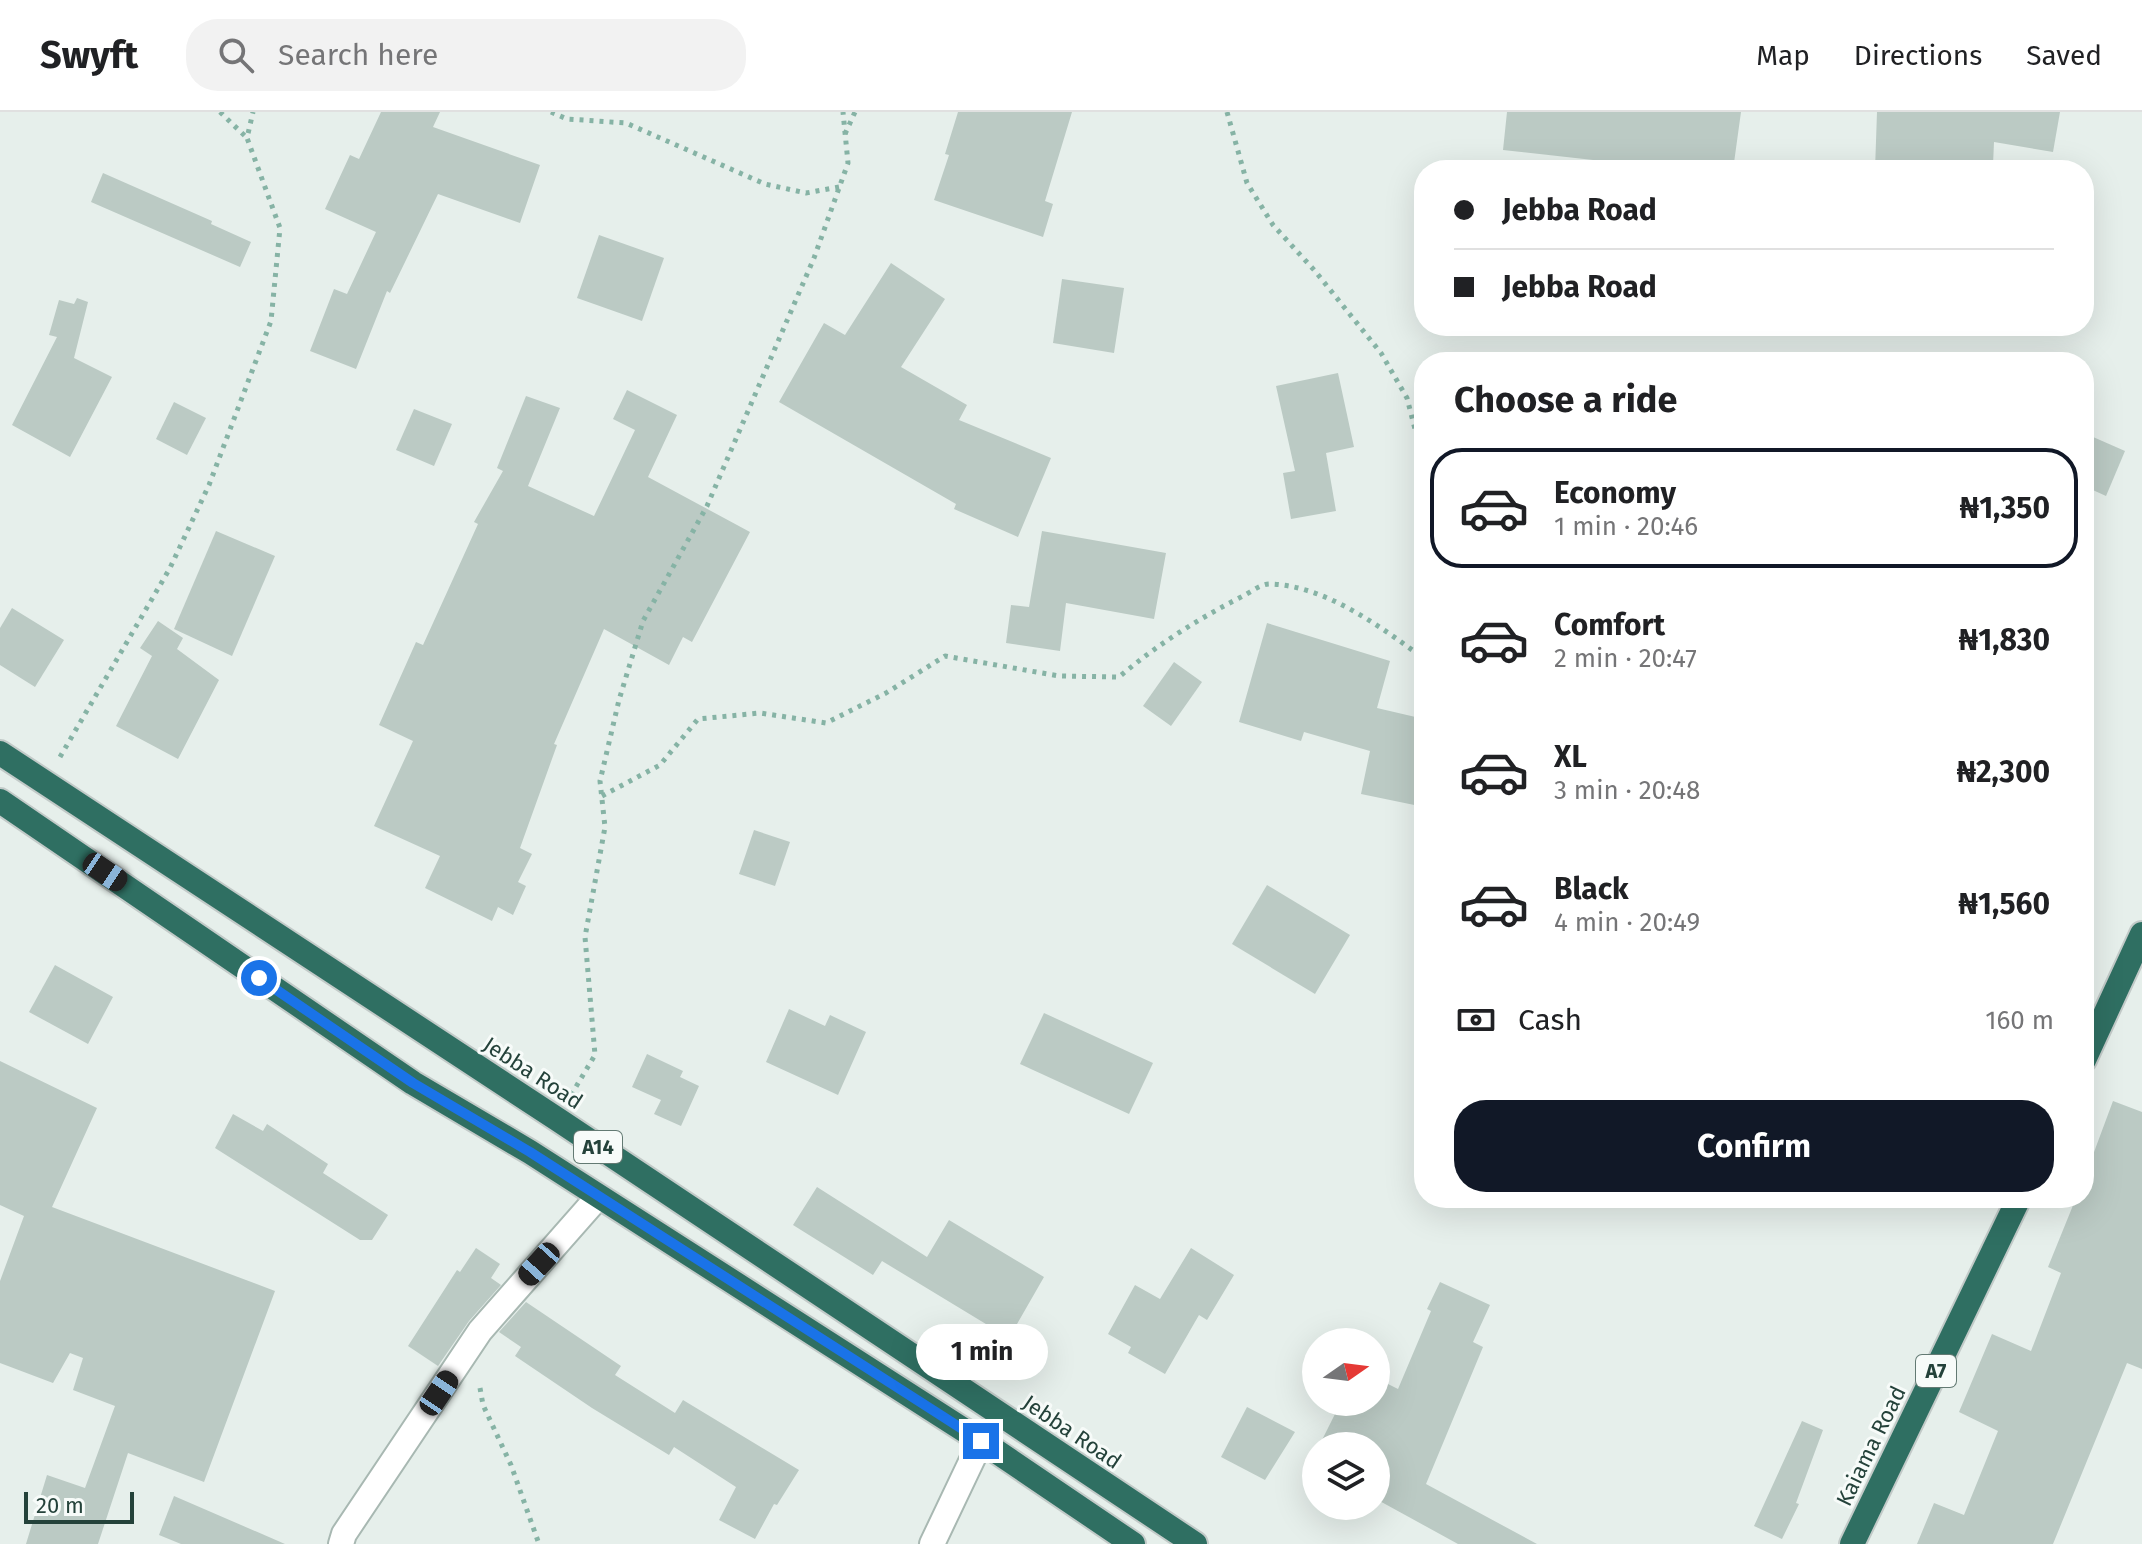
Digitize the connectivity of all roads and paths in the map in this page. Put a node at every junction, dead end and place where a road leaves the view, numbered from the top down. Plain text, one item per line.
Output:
1 (220, 112) edge
2 (253, 112) edge
3 (551, 112) edge
4 (843, 112) edge
5 (855, 112) edge
6 (1227, 112) edge
7 (845, 135) junction
8 (247, 138) junction
9 (840, 186) junction
10 (1414, 425) edge
11 (1414, 651) edge
12 (0, 753) edge
13 (45, 782) junction
14 (602, 796) junction
15 (0, 801) edge
16 (2142, 934) edge
17 (2094, 1038) edge
18 (557, 1119) junction
19 (598, 1197) junction
20 (2014, 1208) edge
21 (471, 1346) junction
22 (981, 1441) junction
23 (341, 1544) edge
24 (539, 1544) edge
25 (932, 1544) edge
26 (1133, 1544) edge
27 (1195, 1544) edge
28 (1852, 1544) edge

1 - 8 path
2 - 8 path
3 - 9 path
4 - 7 path
5 - 7 path
6 - 10 path
7 - 9 path
8 - 13 path
9 - 14 path
11 - 14 path
12 - 13 highway, Jebba Road / A14
13 - 18 highway, Jebba Road / A14
14 - 18 path
15 - 19 highway, A14
16 - 17 highway
18 - 27 highway, Jebba Road / A14
19 - 21 street
19 - 22 highway, A14
20 - 28 highway, Kaiama Road / A7
21 - 23 street
21 - 24 path
22 - 25 street
22 - 26 highway, A14

